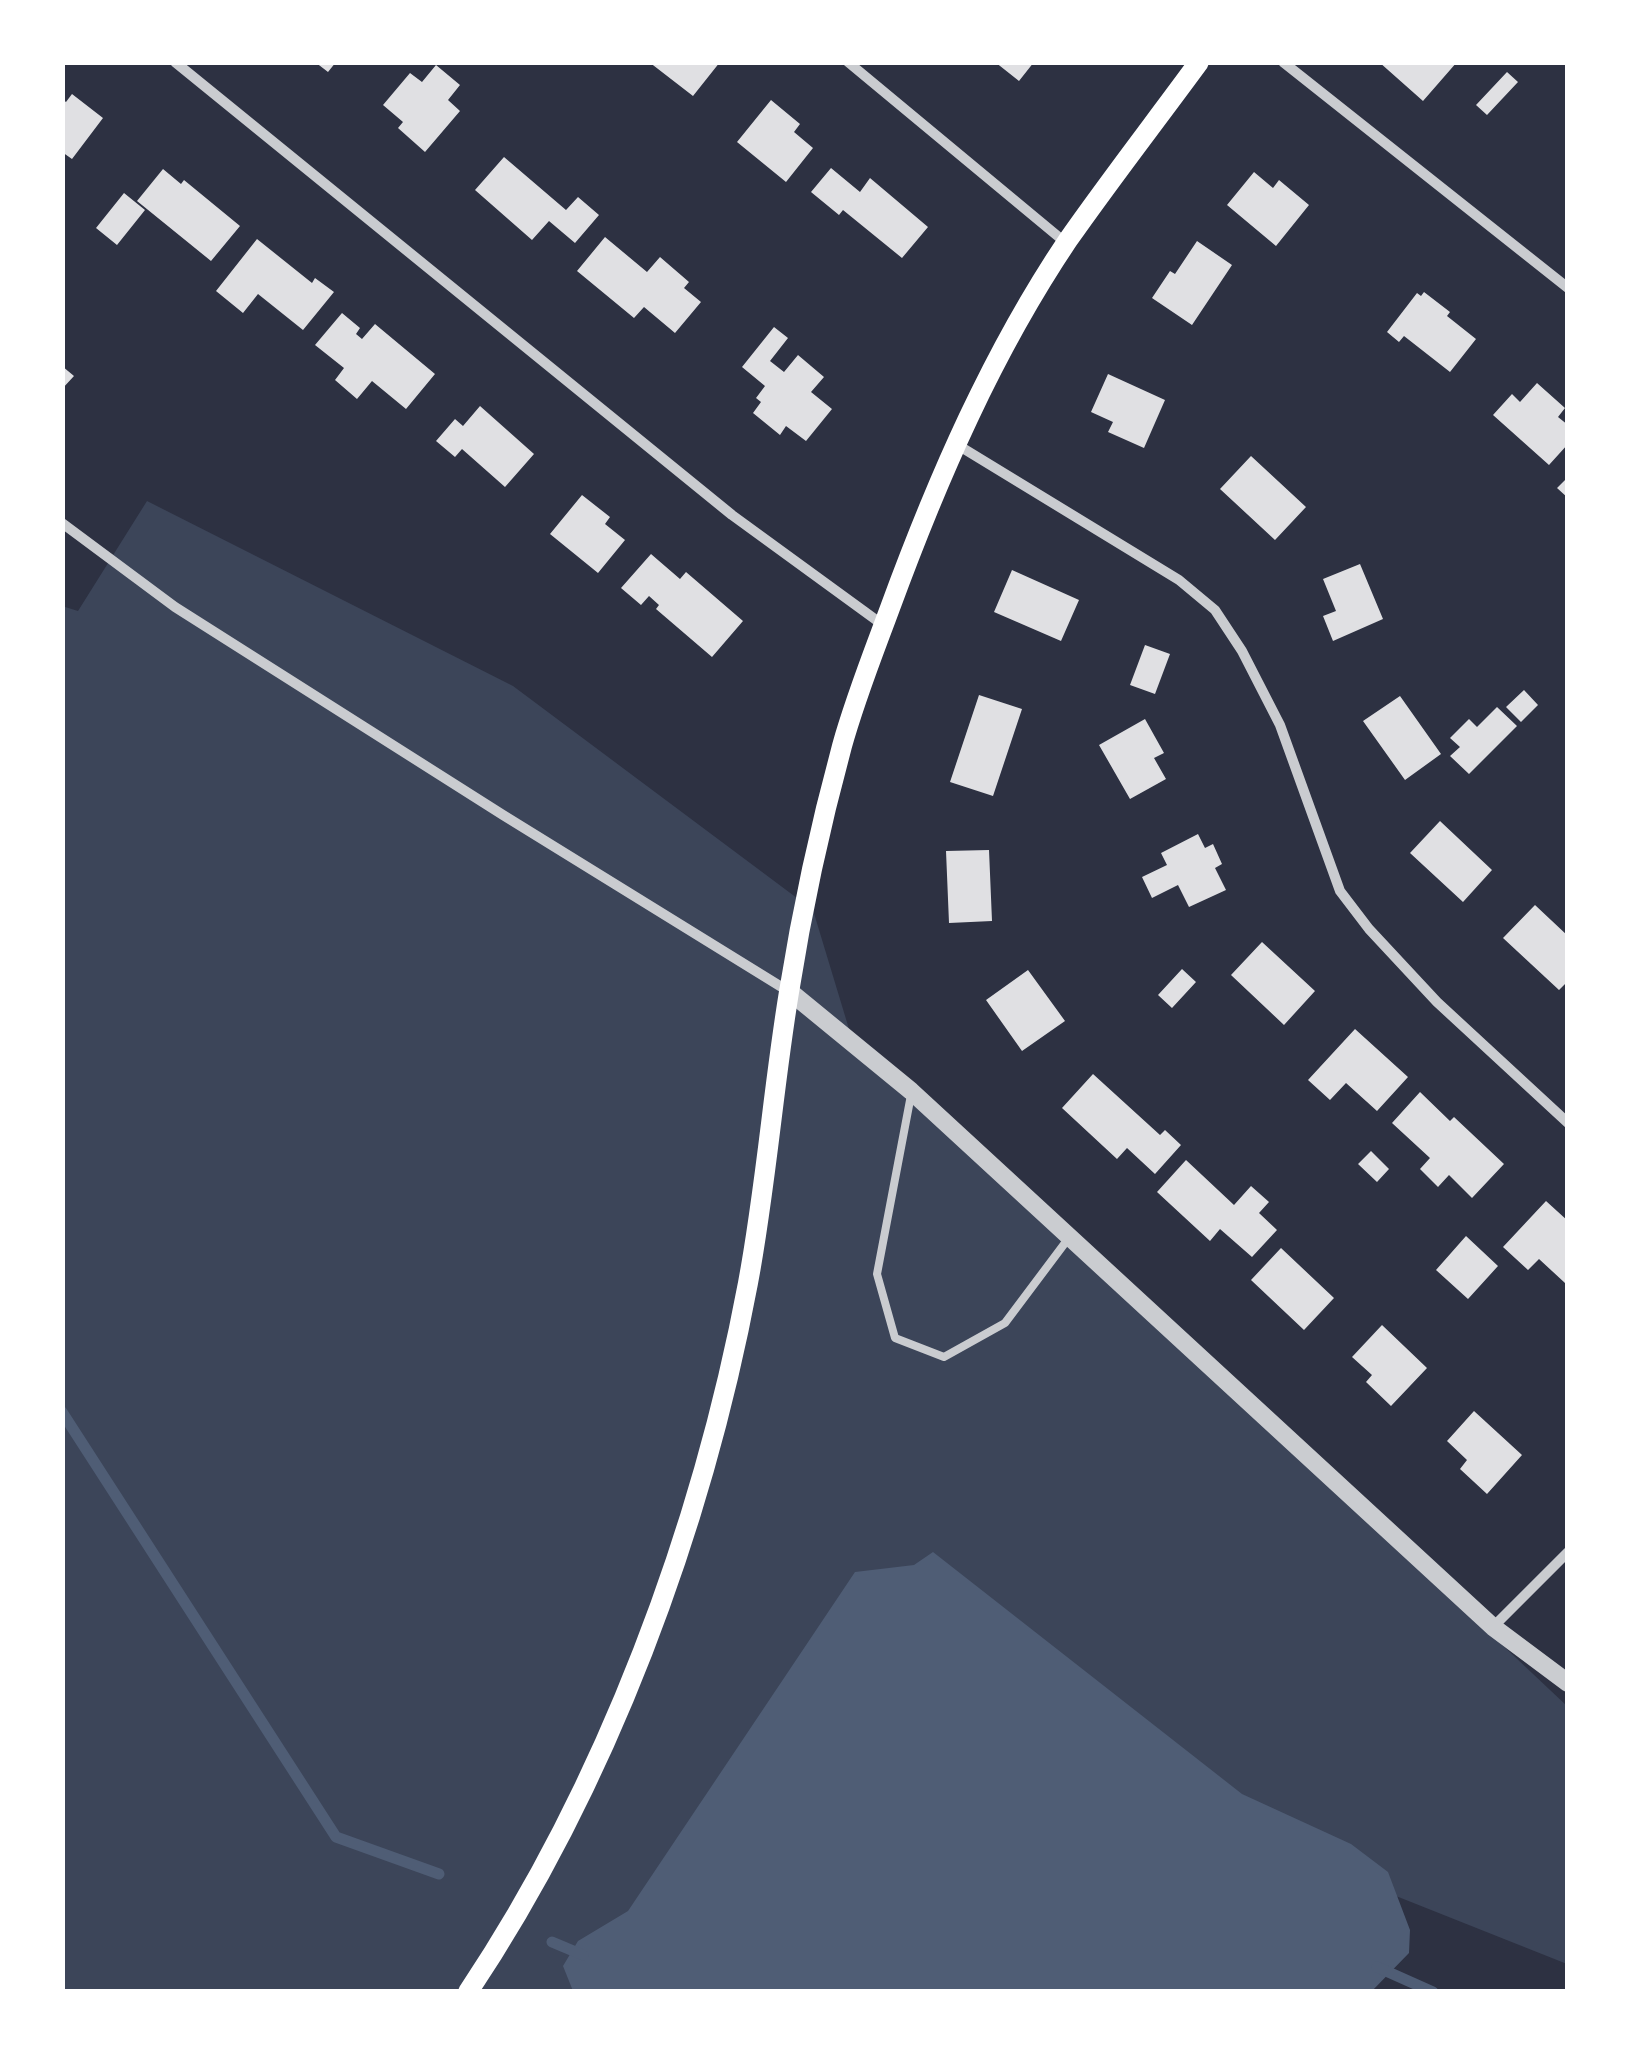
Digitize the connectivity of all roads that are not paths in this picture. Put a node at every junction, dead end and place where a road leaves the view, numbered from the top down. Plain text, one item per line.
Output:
1 (175, 62) edge
2 (848, 62) edge
3 (1198, 62) edge
4 (1283, 62) edge
5 (1066, 243) junction
6 (1568, 288) edge
7 (955, 443) junction
8 (62, 523) edge
9 (884, 626) junction
10 (789, 991) junction
11 (912, 1090) junction
12 (1568, 1123) edge
13 (1071, 1235) junction
14 (1568, 1552) edge
15 (1494, 1627) junction
16 (1568, 1683) edge
17 (468, 1992) edge

1 - 9 street
2 - 5 street
3 - 5 main road
4 - 6 street
5 - 7 main road
7 - 9 main road
7 - 12 street
8 - 10 street
9 - 10 main road
10 - 11 street
10 - 17 main road
11 - 13 street
11 - 13 lane
13 - 15 street
14 - 15 street
15 - 16 street

